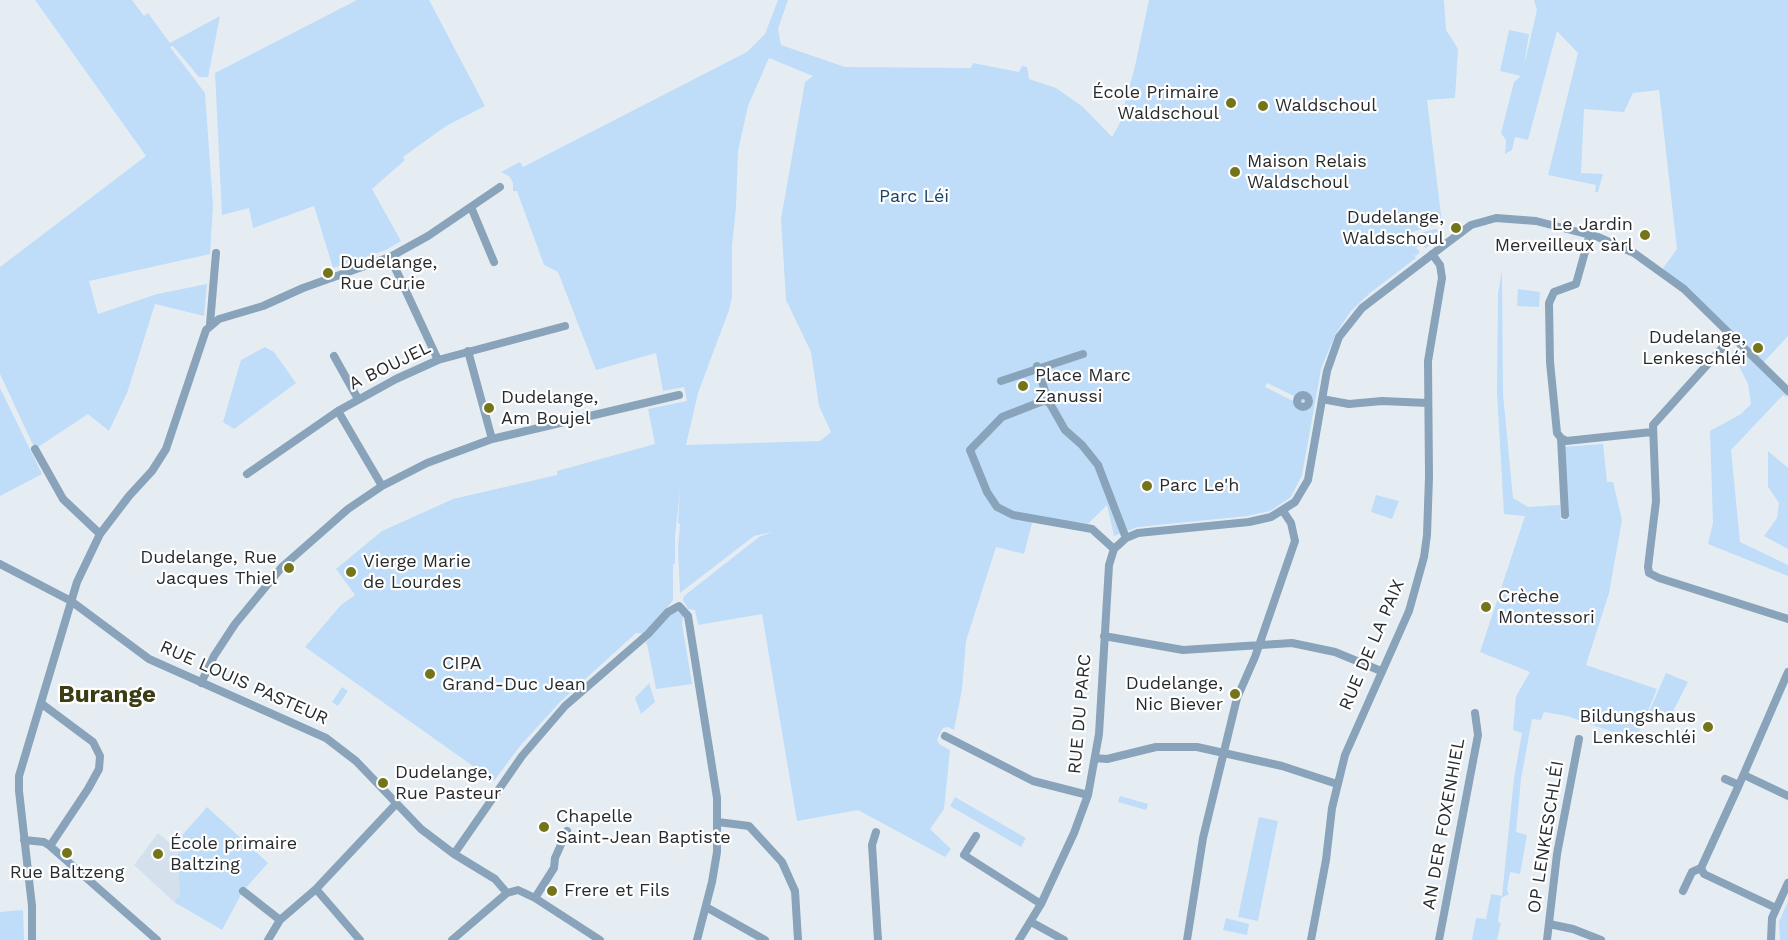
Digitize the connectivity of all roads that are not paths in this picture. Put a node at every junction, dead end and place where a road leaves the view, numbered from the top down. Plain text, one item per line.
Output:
1 (500, 187) dead end
2 (471, 207) junction
3 (1590, 234) junction
4 (216, 253) dead end
5 (1432, 254) junction
6 (390, 257) junction
7 (494, 262) dead end
8 (210, 324) junction
9 (565, 326) dead end
10 (1733, 336) junction
11 (468, 351) junction
12 (1083, 354) dead end
13 (334, 356) dead end
14 (438, 360) junction
15 (1037, 367) junction
16 (1001, 381) dead end
17 (1045, 391) dead end
18 (1788, 391) edge
19 (679, 395) dead end
20 (358, 399) junction
21 (1322, 399) junction
22 (1428, 403) junction
23 (338, 411) junction
24 (1652, 432) junction
25 (1560, 438) junction
26 (492, 439) junction
27 (35, 449) dead end
28 (247, 474) dead end
29 (382, 486) junction
30 (1283, 511) junction
31 (1565, 515) dead end
32 (100, 534) junction
33 (1126, 538) junction
34 (1114, 549) junction
35 (0, 564) edge
36 (71, 601) junction
37 (1788, 619) edge
38 (1104, 636) junction
39 (1259, 644) junction
40 (1381, 671) junction
41 (1788, 672) edge
42 (201, 683) junction
43 (42, 704) junction
44 (1475, 713) dead end
45 (945, 736) dead end
46 (1579, 739) dead end
47 (1225, 752) junction
48 (1095, 758) junction
49 (1744, 775) junction
50 (1725, 779) dead end
51 (1337, 784) junction
52 (1739, 785) junction
53 (1088, 795) junction
54 (1788, 796) edge
55 (395, 805) junction
56 (718, 822) junction
57 (567, 831) dead end
58 (876, 832) dead end
59 (976, 836) dead end
60 (24, 840) junction
61 (50, 846) junction
62 (454, 854) junction
63 (1701, 867) junction
64 (1788, 883) edge
65 (316, 890) junction
66 (243, 891) dead end
67 (1683, 891) dead end
68 (507, 892) junction
69 (536, 898) junction
70 (1041, 904) junction
71 (706, 907) junction
72 (1776, 908) junction
73 (280, 920) junction
74 (1031, 922) junction
75 (1549, 924) junction
76 (32, 940) edge
77 (157, 940) edge
78 (268, 940) edge
79 (360, 940) edge
80 (452, 940) edge
81 (600, 940) edge
82 (697, 940) edge
83 (765, 940) edge
84 (798, 940) edge
85 (878, 940) edge
86 (1019, 940) edge
87 (1064, 940) edge
88 (1187, 940) edge
89 (1311, 940) edge
90 (1439, 940) edge
91 (1547, 940) edge
92 (1601, 940) edge
93 (1771, 940) edge

1 - 2 street
2 - 6 street
2 - 7 street
3 - 5 street
3 - 10 street
3 - 25 street
4 - 8 street
5 - 21 street
5 - 22 street, RUE DE LA PAIX
6 - 8 street
6 - 14 street
8 - 32 street
9 - 11 street, A BOUJEL
10 - 18 street
10 - 24 street
11 - 14 street, A BOUJEL
11 - 26 street
12 - 15 street
13 - 20 street
14 - 20 street, A BOUJEL
15 - 16 street
15 - 17 street
19 - 26 street
20 - 23 street, A BOUJEL
21 - 22 street
21 - 30 street
22 - 40 street, RUE DE LA PAIX
23 - 28 street, A BOUJEL
23 - 29 street
24 - 25 street
24 - 37 street
25 - 31 street
26 - 29 street
27 - 32 street
29 - 42 street
30 - 33 street
30 - 39 street
32 - 36 street
33 - 34 street
33 - 34 street
34 - 38 street, RUE DU PARC
35 - 36 street, RUE LOUIS PASTEUR
36 - 42 street, RUE LOUIS PASTEUR
36 - 43 street
38 - 39 street
38 - 48 street, RUE DU PARC
39 - 40 street
39 - 47 street
40 - 51 street, RUE DE LA PAIX
41 - 49 street
42 - 55 street, RUE LOUIS PASTEUR
43 - 60 street
43 - 61 street
44 - 90 street, AN DER FOXENHIEL
45 - 53 street
46 - 75 street, OP LENKESCHLÉI
47 - 48 street
47 - 51 street
47 - 88 street
48 - 53 street, RUE DU PARC
49 - 52 street
49 - 54 street
50 - 52 street
51 - 89 street, RUE DE LA PAIX
52 - 63 street
53 - 70 street, RUE DU PARC
55 - 62 street, RUE LOUIS PASTEUR
55 - 65 street
56 - 62 street
56 - 71 street
56 - 84 street
57 - 69 street
58 - 85 street
59 - 70 street
60 - 61 street
60 - 76 street
61 - 77 street
62 - 68 street, RUE LOUIS PASTEUR
63 - 67 street
63 - 72 street
64 - 72 street
65 - 73 street
65 - 79 street
66 - 73 street
68 - 69 street, RUE LOUIS PASTEUR
68 - 80 street
69 - 81 street, RUE LOUIS PASTEUR
70 - 74 street, RUE DU PARC
71 - 82 street
71 - 83 street
72 - 93 street
73 - 78 street
74 - 86 street, RUE DU PARC
74 - 87 street
75 - 91 street, OP LENKESCHLÉI
75 - 92 street

